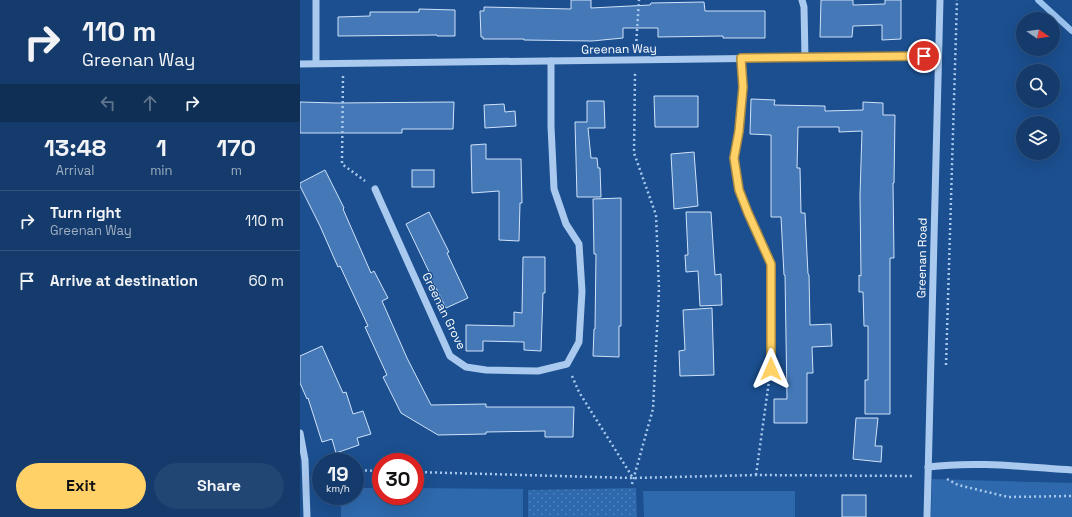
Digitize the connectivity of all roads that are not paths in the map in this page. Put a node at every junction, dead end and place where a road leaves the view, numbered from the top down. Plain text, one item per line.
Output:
1 (316, 0) edge
2 (802, 0) edge
3 (940, 0) edge
4 (938, 56) junction
5 (741, 58) junction
6 (805, 58) junction
7 (551, 61) junction
8 (316, 63) junction
9 (300, 64) edge
10 (375, 189) road end
11 (771, 369) road end
12 (300, 433) edge
13 (928, 467) junction
14 (1072, 470) edge
15 (307, 517) edge
16 (927, 517) edge

1 - 8 street
2 - 6 street
3 - 4 street, Greenan Road
4 - 6 street, Greenan Way
4 - 13 street, Greenan Road
5 - 6 street, Greenan Way
5 - 7 street, Greenan Way
5 - 11 street
7 - 8 street, Greenan Way
7 - 10 street, Greenan Grove
8 - 9 street, Greenan Way
12 - 15 street
13 - 14 street
13 - 16 street, Greenan Road

